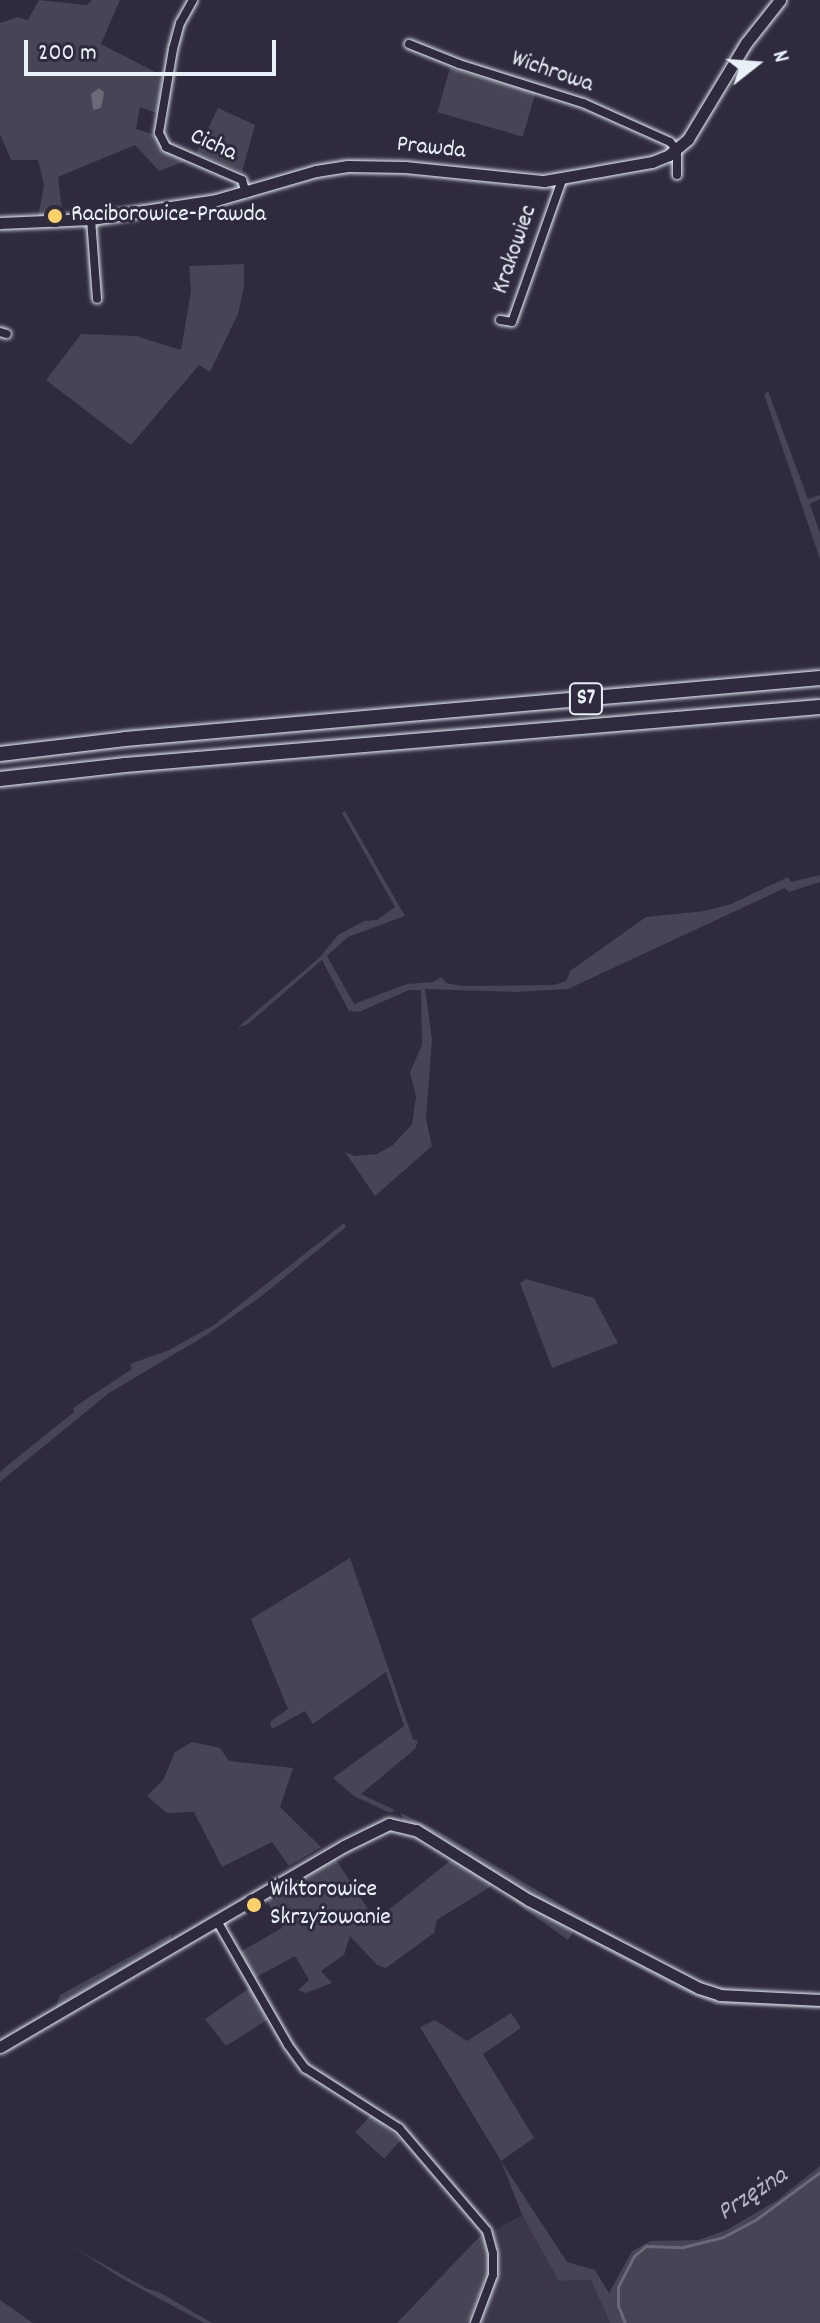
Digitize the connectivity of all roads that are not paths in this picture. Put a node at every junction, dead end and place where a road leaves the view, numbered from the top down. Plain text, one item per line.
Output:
1 (193, 0) edge
2 (780, 0) edge
3 (409, 44) dead end
4 (677, 150) junction
5 (677, 175) dead end
6 (562, 180) junction
7 (246, 193) junction
8 (91, 219) junction
9 (0, 223) edge
10 (97, 299) dead end
11 (500, 320) dead end
12 (820, 678) edge
13 (820, 707) edge
14 (0, 754) edge
15 (0, 779) edge
16 (217, 1921) junction
17 (820, 2000) edge
18 (2, 2046) edge
19 (475, 2323) edge

1 - 7 street, Cicha
2 - 4 street
3 - 4 street, Wichrowa
4 - 5 street
4 - 6 street, Prawda
6 - 7 street, Prawda
6 - 11 street, Krakowiec
7 - 8 street, Prawda
8 - 9 street, Prawda
8 - 10 street
12 - 14 highway, S7
13 - 15 highway, S7
16 - 17 street
16 - 18 street
16 - 19 street

